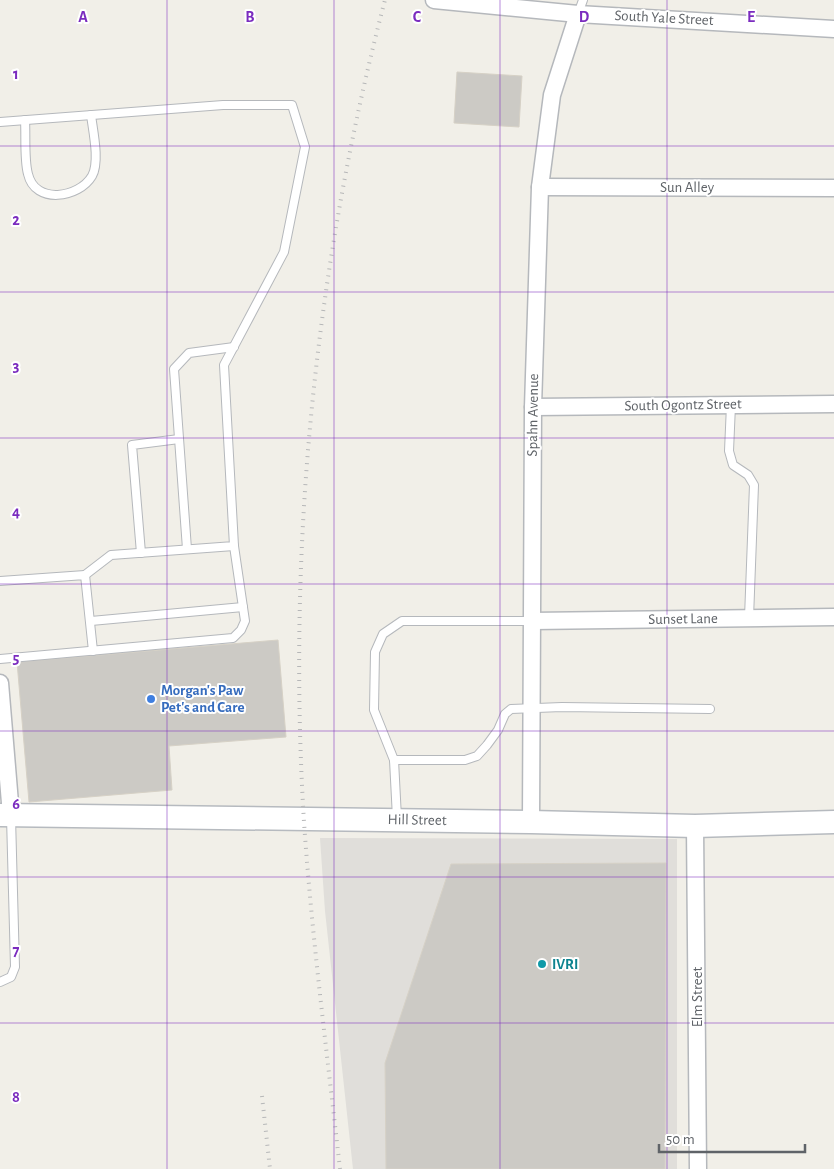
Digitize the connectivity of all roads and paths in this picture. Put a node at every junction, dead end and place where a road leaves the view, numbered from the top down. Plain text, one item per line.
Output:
1 (434, 0) edge
2 (581, 7) edge
3 (834, 29) edge
4 (91, 115) junction
5 (25, 120) junction
6 (0, 122) edge
7 (540, 187) junction
8 (834, 188) edge
9 (234, 347) junction
10 (834, 404) edge
11 (731, 405) junction
12 (533, 407) junction
13 (179, 440) junction
14 (234, 546) junction
15 (187, 550) junction
16 (142, 552) junction
17 (85, 575) junction
18 (0, 581) edge
19 (243, 607) junction
20 (834, 617) edge
21 (749, 618) junction
22 (91, 621) junction
23 (532, 621) junction
24 (93, 650) junction
25 (0, 659) edge
26 (0, 683) edge
27 (532, 708) junction
28 (710, 709) dead end
29 (394, 760) junction
30 (5, 815) edge
31 (397, 820) junction
32 (531, 822) junction
33 (834, 822) edge
34 (696, 826) junction
35 (0, 982) edge
36 (698, 1169) edge

1 - 2 street, South Yale Street
2 - 3 street, South Yale Street
2 - 7 street, Spahn Avenue
4 - 5 lane
4 - 5 lane
4 - 9 lane
5 - 6 lane
7 - 8 street, Sun Alley
7 - 12 street, Spahn Avenue
9 - 13 lane
9 - 14 lane
10 - 11 street, South Ogontz Street
11 - 12 street, South Ogontz Street
11 - 21 lane
12 - 23 street, Spahn Avenue
13 - 15 lane
13 - 16 lane
14 - 15 lane
14 - 19 lane
15 - 16 lane
16 - 17 lane
17 - 18 lane
17 - 22 lane
19 - 22 lane
19 - 24 lane
20 - 21 street, Sunset Lane
21 - 23 street, Sunset Lane
22 - 24 lane
23 - 27 street, Spahn Avenue
23 - 29 lane
24 - 25 lane
26 - 30 street
27 - 28 lane
27 - 29 lane
27 - 32 street, Spahn Avenue
29 - 31 lane
30 - 31 main road, Hill Street
30 - 35 lane
31 - 32 main road, Hill Street
32 - 34 main road, Hill Street
33 - 34 main road, Hill Street
34 - 36 street, Elm Street

